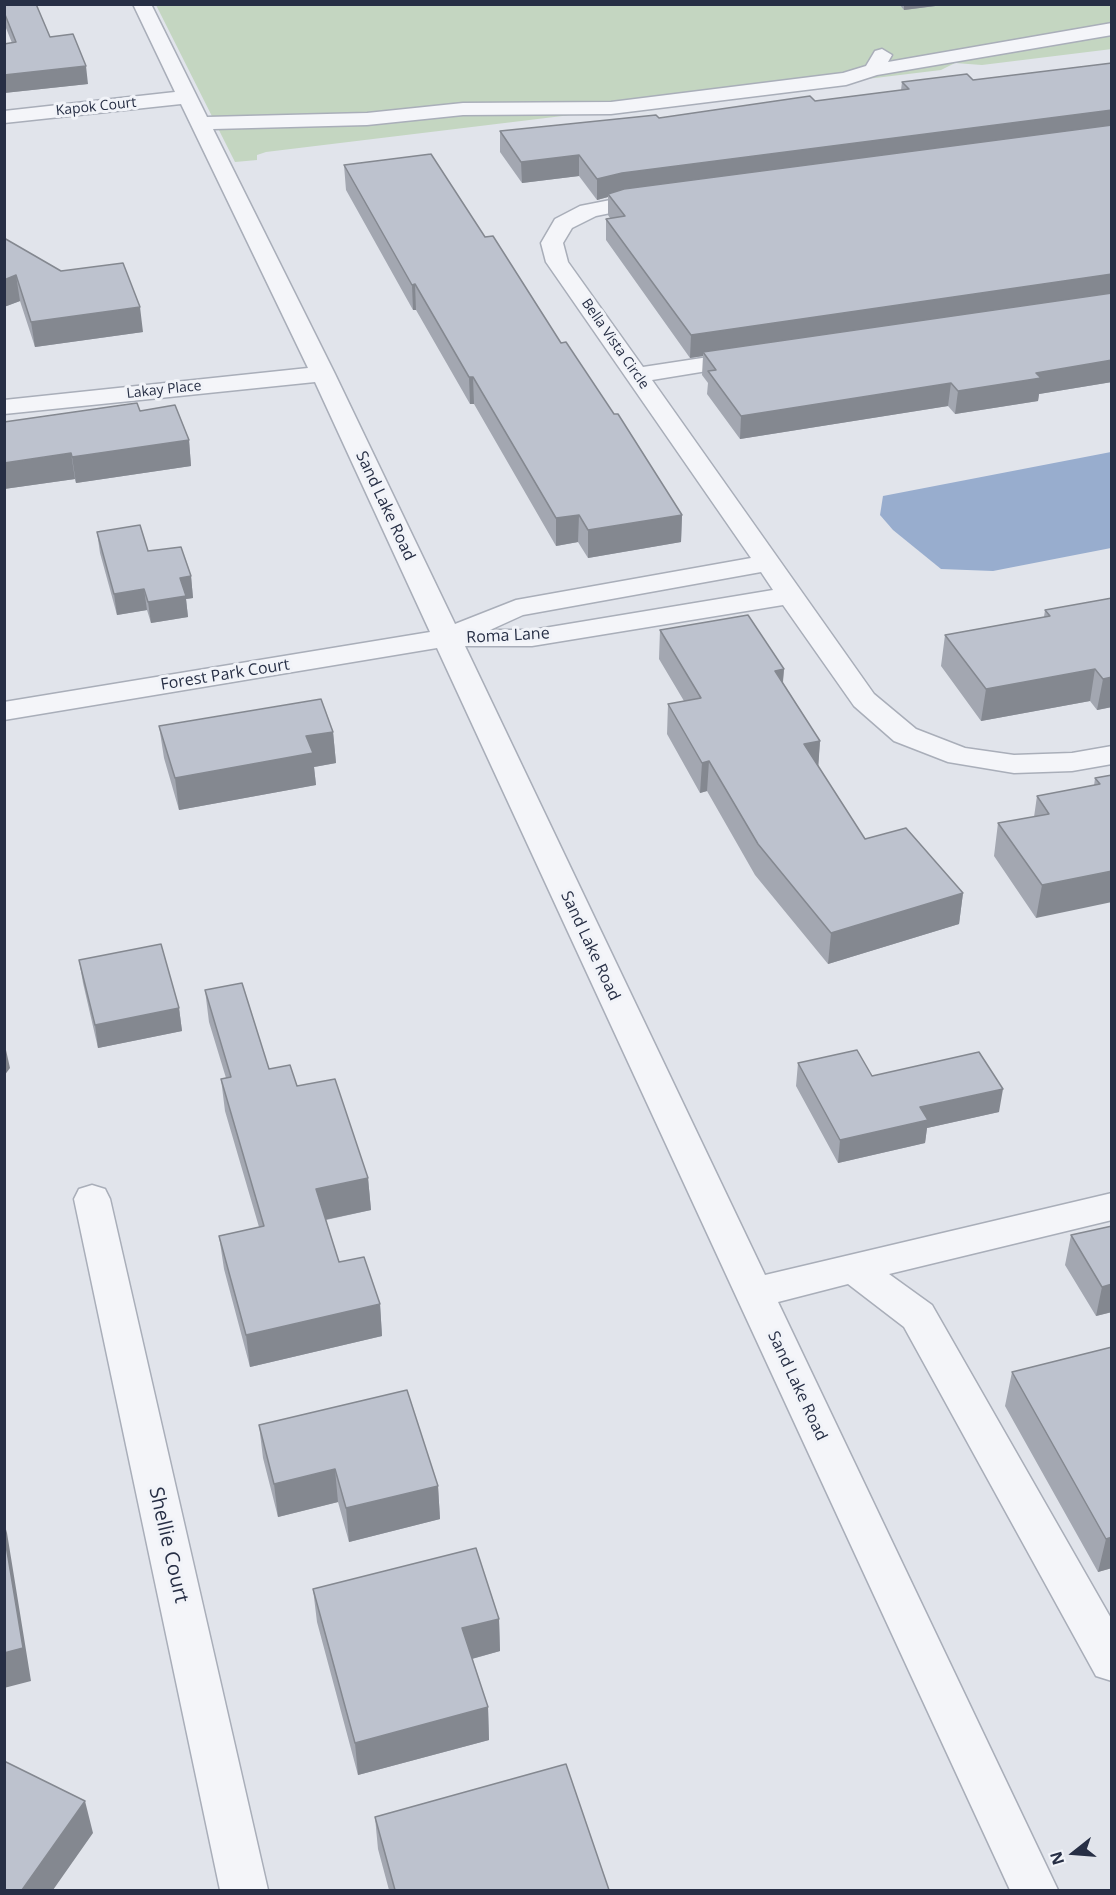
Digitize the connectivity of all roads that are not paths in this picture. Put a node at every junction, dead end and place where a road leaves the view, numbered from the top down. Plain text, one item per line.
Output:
1 (142, 4) edge
2 (1112, 29) edge
3 (188, 97) junction
4 (4, 117) edge
5 (201, 123) junction
6 (669, 195) edge
7 (767, 355) edge
8 (323, 374) junction
9 (637, 375) junction
10 (4, 407) edge
11 (768, 562) junction
12 (634, 587) junction
13 (791, 596) junction
14 (654, 618) junction
15 (446, 638) junction
16 (4, 711) edge
17 (1112, 755) edge
18 (92, 1199) dead end
19 (1112, 1206) edge
20 (854, 1269) junction
21 (753, 1293) junction
22 (1112, 1662) edge
23 (244, 1890) edge
24 (1034, 1890) edge

1 - 3 street, Sand Lake Road
2 - 5 street
3 - 4 street, Kapok Court
3 - 5 street, Sand Lake Road
5 - 8 street, Sand Lake Road
6 - 9 street, Bella Vista Circle
7 - 9 street
8 - 10 street, Lakay Place
8 - 15 street, Sand Lake Road
9 - 11 street, Bella Vista Circle
11 - 12 street, Roma Lane
11 - 13 street, Bella Vista Circle
12 - 14 street
12 - 15 street, Roma Lane
13 - 14 street, Roma Lane
13 - 17 street, Bella Vista Circle
14 - 15 street, Roma Lane
15 - 16 street, Forest Park Court
15 - 21 street, Sand Lake Road
18 - 23 street, Shellie Court
19 - 20 street
20 - 21 street
20 - 22 street
21 - 24 street, Sand Lake Road

